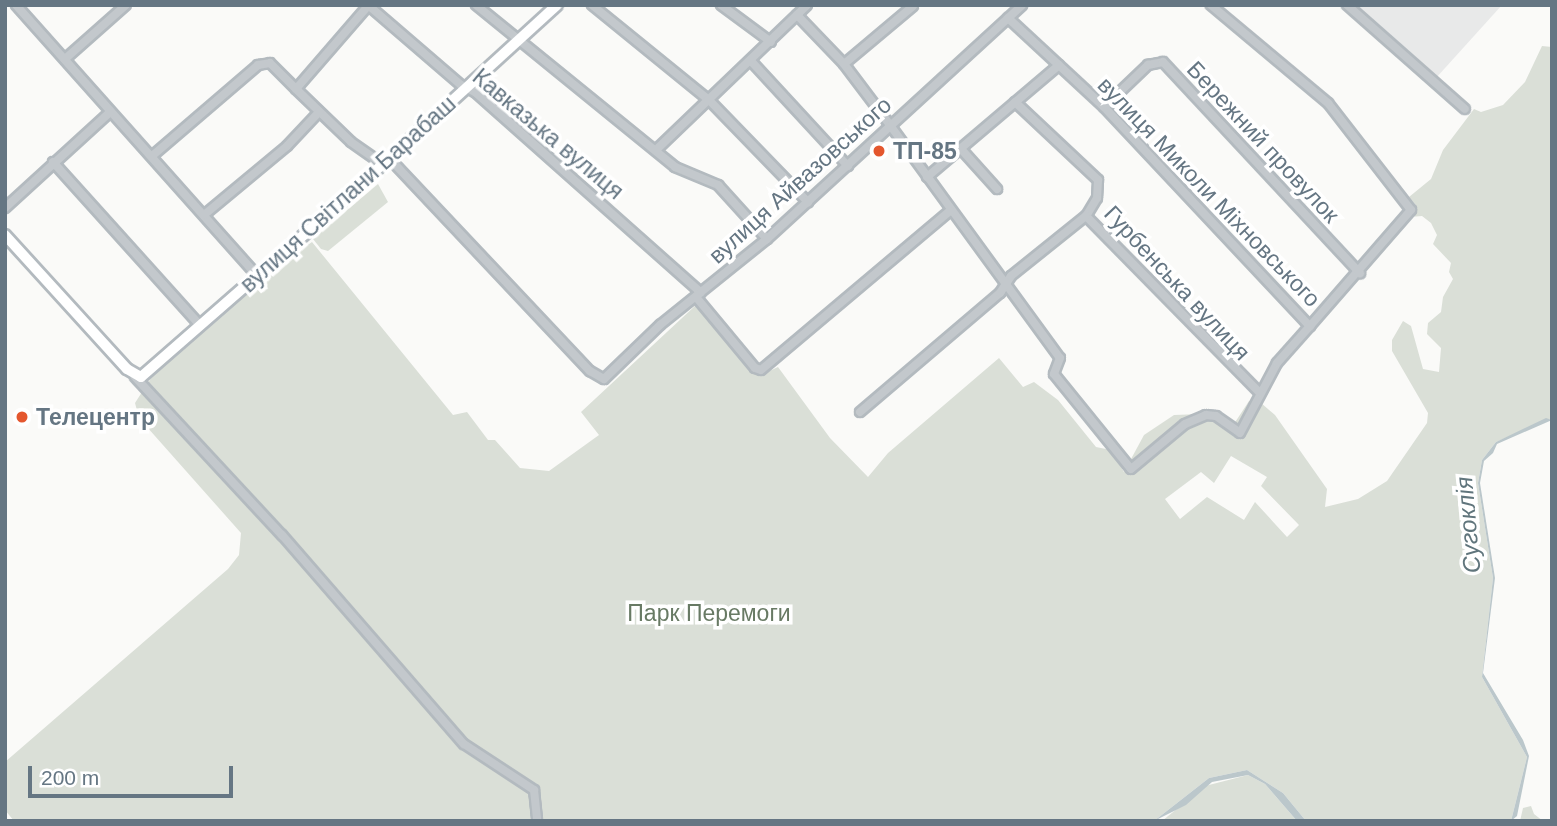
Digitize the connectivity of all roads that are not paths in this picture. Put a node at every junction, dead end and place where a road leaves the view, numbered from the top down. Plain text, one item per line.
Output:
1 (16, 5) edge
2 (126, 5) edge
3 (368, 5) edge
4 (476, 5) edge
5 (557, 5) edge
6 (592, 5) edge
7 (721, 5) edge
8 (807, 5) edge
9 (1022, 5) edge
10 (1210, 5) edge
11 (1347, 5) edge
12 (914, 6) edge
13 (797, 15) junction
14 (1008, 18) junction
15 (518, 40) junction
16 (771, 41) junction
17 (65, 59) junction
18 (751, 61) junction
19 (844, 64) junction
20 (1059, 65) junction
21 (467, 87) junction
22 (296, 89) junction
23 (710, 101) junction
24 (1015, 102) junction
25 (1104, 107) junction
26 (1465, 109) dead end
27 (110, 112) junction
28 (319, 112) junction
29 (889, 126) junction
30 (961, 149) junction
31 (656, 150) junction
32 (152, 156) junction
33 (386, 161) junction
34 (53, 162) junction
35 (848, 166) junction
36 (927, 177) junction
37 (997, 189) dead end
38 (808, 202) junction
39 (5, 208) edge
40 (950, 211) junction
41 (204, 215) junction
42 (1086, 216) junction
43 (5, 234) edge
44 (767, 239) junction
45 (1360, 273) junction
46 (258, 277) junction
47 (1005, 284) junction
48 (699, 295) junction
49 (200, 325) junction
50 (1310, 326) junction
51 (135, 377) junction
52 (1260, 393) junction
53 (860, 412) dead end
54 (537, 821) edge

1 - 17 street
2 - 17 street
3 - 21 street, Кавказька вулиця
3 - 22 street
4 - 15 street
5 - 15 street, вулиця Світлани Барабаш
6 - 23 street
7 - 16 street
8 - 13 street
9 - 14 street, вулиця Айвазовського
10 - 45 street, вулиця Миколи Міхновського
11 - 26 street
12 - 19 street
13 - 16 street
13 - 19 street
14 - 20 street, вулиця Миколи Міхновського
14 - 29 street, вулиця Айвазовського
15 - 21 street, вулиця Світлани Барабаш
15 - 31 street
16 - 18 street
17 - 27 street
18 - 23 street
18 - 35 street
19 - 29 street
20 - 24 street
20 - 25 street, вулиця Миколи Міхновського
21 - 33 street, вулиця Світлани Барабаш
21 - 48 street, Кавказька вулиця
22 - 28 street
22 - 32 street
23 - 31 street
23 - 38 street
24 - 30 street
24 - 42 street, Гурбенська вулиця
25 - 45 street, Бережний провулок
25 - 50 street, вулиця Миколи Міхновського
27 - 32 street
27 - 34 street
28 - 33 street
28 - 41 street
29 - 35 street, вулиця Айвазовського
29 - 36 street
30 - 36 street
30 - 37 street
31 - 44 street
32 - 41 street
33 - 46 street, вулиця Світлани Барабаш
33 - 48 street, вулиця Айвазовського
34 - 39 street
34 - 49 street
35 - 38 street, вулиця Айвазовського
36 - 40 street
38 - 44 street, вулиця Айвазовського
40 - 47 street
40 - 48 street, Кавказька вулиця
41 - 46 street
42 - 47 street
42 - 52 street, Гурбенська вулиця
43 - 51 street
44 - 48 street, вулиця Айвазовського
45 - 50 street, вулиця Миколи Міхновського
46 - 49 street, вулиця Світлани Барабаш
47 - 52 street
47 - 53 street
49 - 51 street, вулиця Світлани Барабаш
50 - 52 street
51 - 54 street

